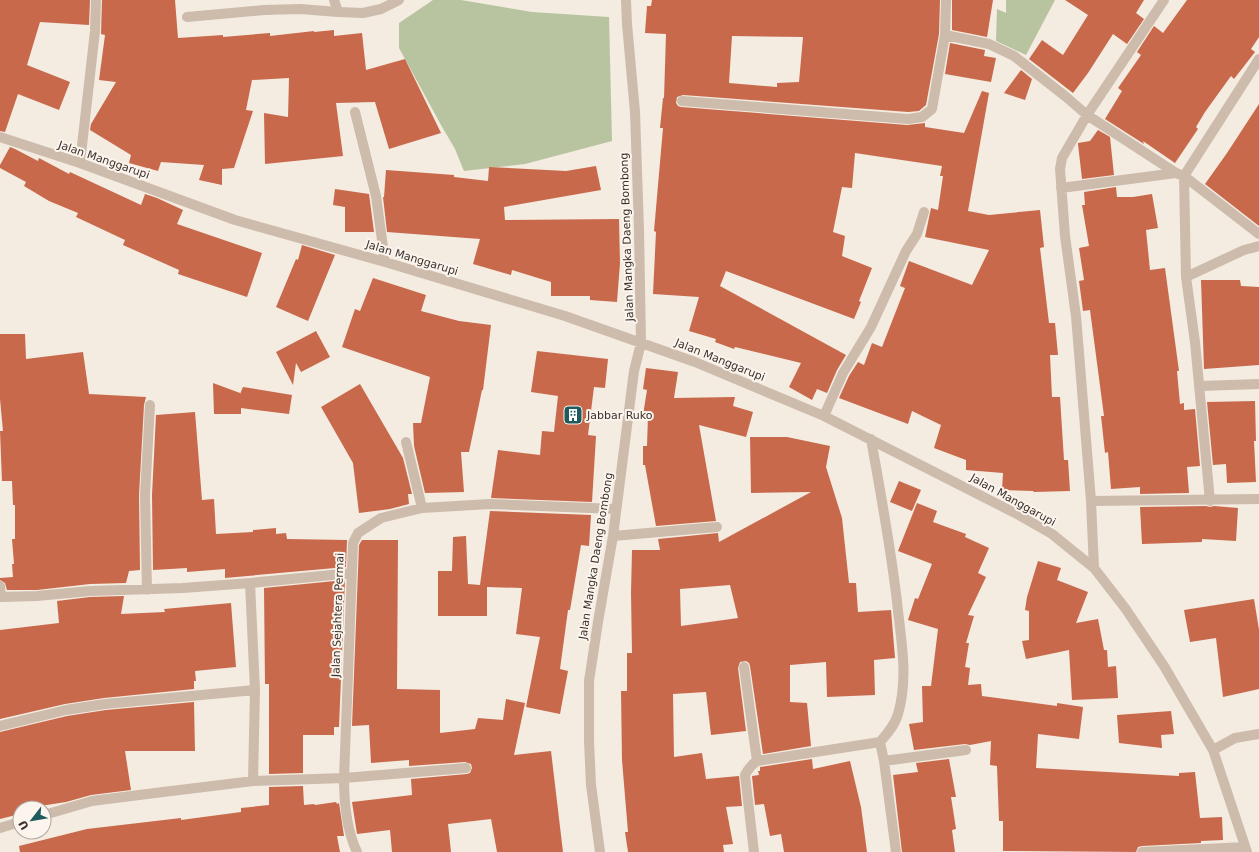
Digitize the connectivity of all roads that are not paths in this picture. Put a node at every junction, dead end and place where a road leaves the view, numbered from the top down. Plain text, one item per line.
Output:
1 (96, 0) edge
2 (334, 0) edge
3 (399, 0) edge
4 (626, 0) edge
5 (946, 0) edge
6 (1164, 0) edge
7 (338, 12) junction
8 (187, 17) dead end
9 (945, 35) junction
10 (1259, 60) edge
11 (682, 100) dead end
12 (355, 112) dead end
13 (1087, 116) junction
14 (0, 138) edge
15 (80, 163) junction
16 (1180, 175) junction
17 (1061, 188) junction
18 (924, 212) dead end
19 (1259, 234) edge
20 (1259, 246) edge
21 (385, 262) junction
22 (1186, 278) junction
23 (641, 343) junction
24 (1259, 384) edge
25 (1200, 386) junction
26 (150, 405) dead end
27 (824, 416) junction
28 (871, 439) junction
29 (406, 442) dead end
30 (1259, 499) edge
31 (1210, 500) junction
32 (1091, 501) junction
33 (422, 508) junction
34 (616, 509) junction
35 (717, 526) dead end
36 (613, 536) junction
37 (1094, 568) junction
38 (352, 573) junction
39 (250, 583) junction
40 (0, 586) edge
41 (147, 590) junction
42 (1, 598) edge
43 (744, 667) dead end
44 (255, 690) junction
45 (0, 726) edge
46 (1259, 734) edge
47 (880, 742) junction
48 (966, 750) dead end
49 (1213, 750) junction
50 (757, 761) junction
51 (884, 761) junction
52 (466, 768) dead end
53 (344, 778) junction
54 (253, 781) junction
55 (52, 813) edge
56 (12, 824) edge
57 (0, 828) edge
58 (1246, 850) edge
59 (357, 852) edge
60 (600, 852) edge
61 (754, 852) edge
62 (896, 852) edge
63 (1142, 852) edge

1 - 15 street
2 - 7 street
3 - 7 street
4 - 23 street, Jalan Mangka Daeng Bombong
5 - 9 street
6 - 13 street
7 - 8 street
9 - 11 street
9 - 13 street
10 - 16 street
12 - 21 street
13 - 16 street
13 - 17 street
14 - 15 street, Jalan Manggarupi
15 - 21 street, Jalan Manggarupi
16 - 17 street
16 - 19 street
16 - 22 street
17 - 32 street
18 - 27 street
20 - 22 street
21 - 23 street, Jalan Manggarupi
22 - 25 street
23 - 27 street, Jalan Manggarupi
23 - 34 street, Jalan Mangka Daeng Bombong
24 - 25 street
25 - 31 street
26 - 41 street
27 - 28 street, Jalan Manggarupi
28 - 37 street, Jalan Manggarupi
28 - 47 street
29 - 33 street
30 - 31 street
31 - 32 street
32 - 37 street
33 - 34 street, Jalan Sejahtera Permai
33 - 38 street, Jalan Sejahtera Permai
34 - 36 street, Jalan Mangka Daeng Bombong
35 - 36 street
36 - 60 street, Jalan Mangka Daeng Bombong
37 - 49 street, Jalan Manggarupi
38 - 39 street
38 - 53 street, Jalan Sejahtera Permai
39 - 41 street
39 - 44 street
40 - 42 street
41 - 42 street
43 - 50 street
44 - 45 street
44 - 54 street
46 - 49 street
47 - 50 street
47 - 51 street
48 - 51 street
49 - 58 street, Jalan Manggarupi
50 - 61 street
51 - 62 street
52 - 53 street
53 - 54 street
53 - 59 street, Jalan Sejahtera Permai
54 - 55 street
56 - 57 street
58 - 63 street

